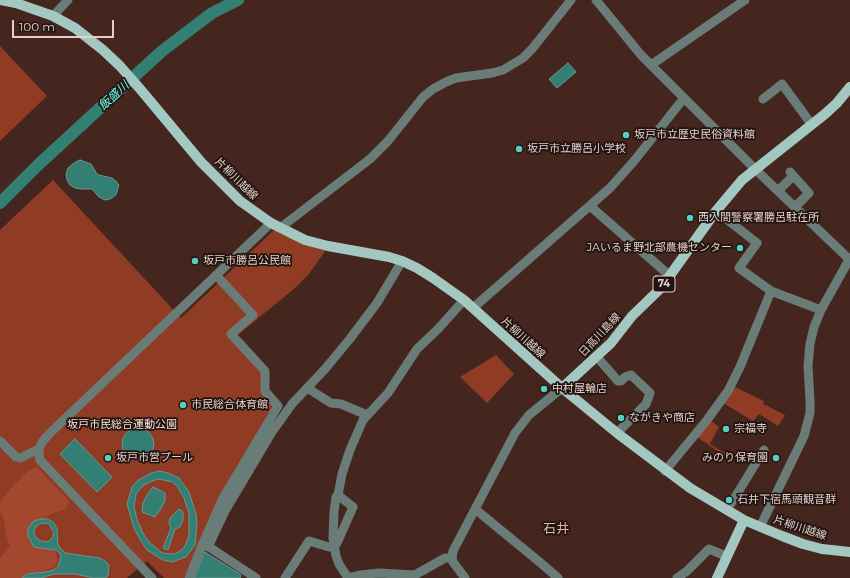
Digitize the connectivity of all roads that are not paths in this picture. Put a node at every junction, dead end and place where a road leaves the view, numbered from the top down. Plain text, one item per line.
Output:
1 (0, 0) edge
2 (68, 0) edge
3 (571, 0) edge
4 (596, 0) edge
5 (745, 0) edge
6 (53, 16) junction
7 (651, 65) junction
8 (850, 87) edge
9 (684, 98) junction
10 (763, 99) dead end
11 (812, 125) junction
12 (756, 169) junction
13 (778, 191) junction
14 (590, 206) junction
15 (795, 208) junction
16 (716, 211) junction
17 (275, 226) junction
18 (850, 259) edge
19 (402, 261) junction
20 (216, 275) junction
21 (669, 275) junction
22 (771, 291) junction
23 (464, 300) junction
24 (473, 308) junction
25 (821, 310) junction
26 (597, 357) junction
27 (307, 388) junction
28 (562, 388) junction
29 (367, 415) junction
30 (617, 433) junction
31 (0, 440) edge
32 (39, 449) junction
33 (764, 450) dead end
34 (665, 471) junction
35 (338, 494) junction
36 (475, 509) junction
37 (726, 510) junction
38 (744, 520) junction
39 (760, 527) junction
40 (205, 545) junction
41 (334, 546) junction
42 (850, 552) edge
43 (726, 556) junction
44 (452, 558) junction
45 (252, 577) edge
46 (152, 578) edge
47 (189, 578) edge
48 (285, 578) edge
49 (348, 578) edge
50 (465, 578) edge
51 (558, 578) edge
52 (677, 578) edge
53 (717, 578) edge

1 - 6 main road, 片柳川越線
2 - 6 street
3 - 17 street
4 - 7 street
5 - 7 street
6 - 17 main road, 片柳川越線
7 - 9 street
8 - 11 main road, 日高川島線 / 74
9 - 12 street
9 - 14 street
10 - 11 street
11 - 12 main road, 日高川島線 / 74
12 - 13 street
12 - 16 main road, 日高川島線 / 74
13 - 15 street
13 - 15 street
14 - 21 street
14 - 24 street
15 - 18 street
16 - 21 main road, 日高川島線 / 74
16 - 22 street
17 - 19 main road, 片柳川越線
17 - 20 street
18 - 25 street
19 - 23 main road, 片柳川越線
19 - 27 street
20 - 32 street
20 - 40 street
21 - 26 main road, 日高川島線 / 74
22 - 25 street
22 - 34 street
23 - 24 main road, 片柳川越線
23 - 29 street
24 - 28 main road, 片柳川越線
25 - 39 street
26 - 28 main road, 日高川島線 / 74
26 - 30 street
27 - 29 street
27 - 40 street
28 - 30 main road
28 - 36 street
29 - 35 street
30 - 34 main road
31 - 32 street
32 - 46 street
33 - 37 street
34 - 37 main road
35 - 41 street
35 - 41 street
36 - 44 street
36 - 51 street
37 - 38 main road
38 - 39 main road, 片柳川越線
38 - 43 main road
39 - 42 main road, 片柳川越線
40 - 45 street
40 - 47 street
41 - 48 street
41 - 49 street
43 - 52 street
43 - 53 main road
44 - 49 street
44 - 50 street

